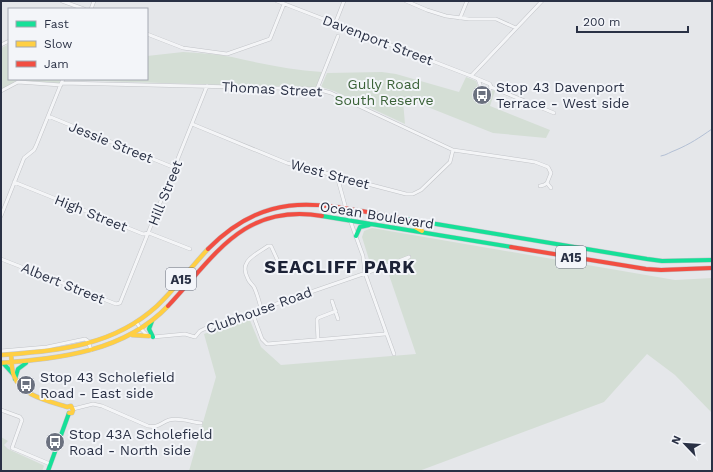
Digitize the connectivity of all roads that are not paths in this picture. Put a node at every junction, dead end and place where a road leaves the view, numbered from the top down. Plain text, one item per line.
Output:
1 (62, 1) edge
2 (344, 1) edge
3 (406, 1) edge
4 (467, 1) edge
5 (542, 1) edge
6 (281, 2) edge
7 (81, 8) edge
8 (460, 18) junction
9 (335, 24) junction
10 (516, 28) junction
11 (148, 34) edge
12 (338, 36) dead end
13 (471, 76) junction
14 (478, 79) junction
15 (62, 82) edge
16 (207, 86) junction
17 (491, 87) junction
18 (318, 89) junction
19 (1, 91) edge
20 (554, 113) dead end
21 (48, 116) junction
22 (192, 124) junction
23 (453, 150) junction
24 (175, 168) junction
25 (337, 176) junction
26 (14, 182) junction
27 (547, 182) junction
28 (540, 186) dead end
29 (551, 188) dead end
30 (346, 209) junction
31 (1, 216) edge
32 (351, 220) junction
33 (418, 222) junction
34 (380, 225) junction
35 (149, 233) junction
36 (431, 234) junction
37 (356, 236) junction
38 (190, 250) dead end
39 (409, 257) dead end
40 (1, 259) edge
41 (712, 260) edge
42 (712, 268) edge
43 (282, 270) dead end
44 (365, 273) junction
45 (122, 299) joint
46 (332, 301) dead end
47 (261, 308) junction
48 (336, 311) junction
49 (252, 312) junction
50 (154, 318) junction
51 (338, 319) dead end
52 (136, 322) junction
53 (140, 329) junction
54 (386, 332) junction
55 (151, 336) junction
56 (126, 337) junction
57 (318, 340) junction
58 (90, 344) junction
59 (91, 350) junction
60 (1, 351) edge
61 (11, 354) junction
62 (394, 354) dead end
63 (1, 355) edge
64 (33, 360) junction
65 (12, 362) junction
66 (2, 363) edge
67 (14, 377) junction
68 (67, 407) junction
69 (73, 409) junction
70 (1, 410) edge
71 (69, 413) junction
72 (201, 423) dead end
73 (50, 464) junction
74 (48, 471) edge

1 - 7 street
2 - 9 street
3 - 8 street
4 - 8 street
5 - 10 street
6 - 9 street, Davenport Street
6 - 11 street
8 - 10 street
9 - 13 street, Davenport Street
10 - 13 street
12 - 18 street
13 - 14 street, Davenport Street
14 - 17 street, Davenport Street
14 - 17 street, Davenport Street
15 - 16 street, Thomas Street
15 - 19 street, Thomas Street
15 - 21 street
16 - 18 street, Thomas Street
16 - 22 street, Hill Street
17 - 20 street, Davenport Street
18 - 23 street, Thomas Street
21 - 24 street, Jessie Street
21 - 26 street
22 - 24 street, Hill Street
22 - 25 street, West Street
23 - 25 street, West Street
23 - 27 street, Thomas Street
24 - 35 street, Hill Street
25 - 30 street
26 - 31 street
26 - 35 street, High Street
27 - 28 street
27 - 29 street
30 - 32 street
30 - 33 main road, Ocean Boulevard / A15
30 - 52 main road, Ocean Boulevard / A15
32 - 34 main road, Ocean Boulevard / A15
32 - 37 street
32 - 50 main road, Ocean Boulevard / A15
33 - 36 main road
33 - 41 main road, Ocean Boulevard / A15
34 - 36 main road, Ocean Boulevard / A15
34 - 37 main road
35 - 38 street, High Street
35 - 45 street, Hill Street
36 - 42 main road, Ocean Boulevard / A15
37 - 44 street
39 - 44 street, Clubhouse Road
40 - 45 street, Albert Street
43 - 47 street
44 - 47 street, Clubhouse Road
44 - 54 street
46 - 48 street
47 - 49 street, Clubhouse Road
48 - 51 street
48 - 57 street
49 - 55 street, Clubhouse Road
49 - 57 street
50 - 53 main road, Ocean Boulevard / A15
50 - 55 main road
52 - 53 street
52 - 58 main road, Ocean Boulevard / A15
53 - 55 street
53 - 56 main road, Ocean Boulevard / A15
54 - 57 street
54 - 62 street
55 - 56 main road
56 - 59 main road, Ocean Boulevard / A15
58 - 59 street
58 - 60 street
58 - 61 main road, Ocean Boulevard / A15
59 - 64 main road, Ocean Boulevard / A15
61 - 63 main road, Ocean Boulevard / A15
61 - 65 main road
64 - 65 main road, Ocean Boulevard / A15
64 - 67 main road
65 - 66 main road, Ocean Boulevard / A15
65 - 67 main road
66 - 67 main road
67 - 68 main road
68 - 69 main road
68 - 71 main road
69 - 71 main road
69 - 72 street
70 - 73 street
71 - 73 main road
73 - 74 main road

